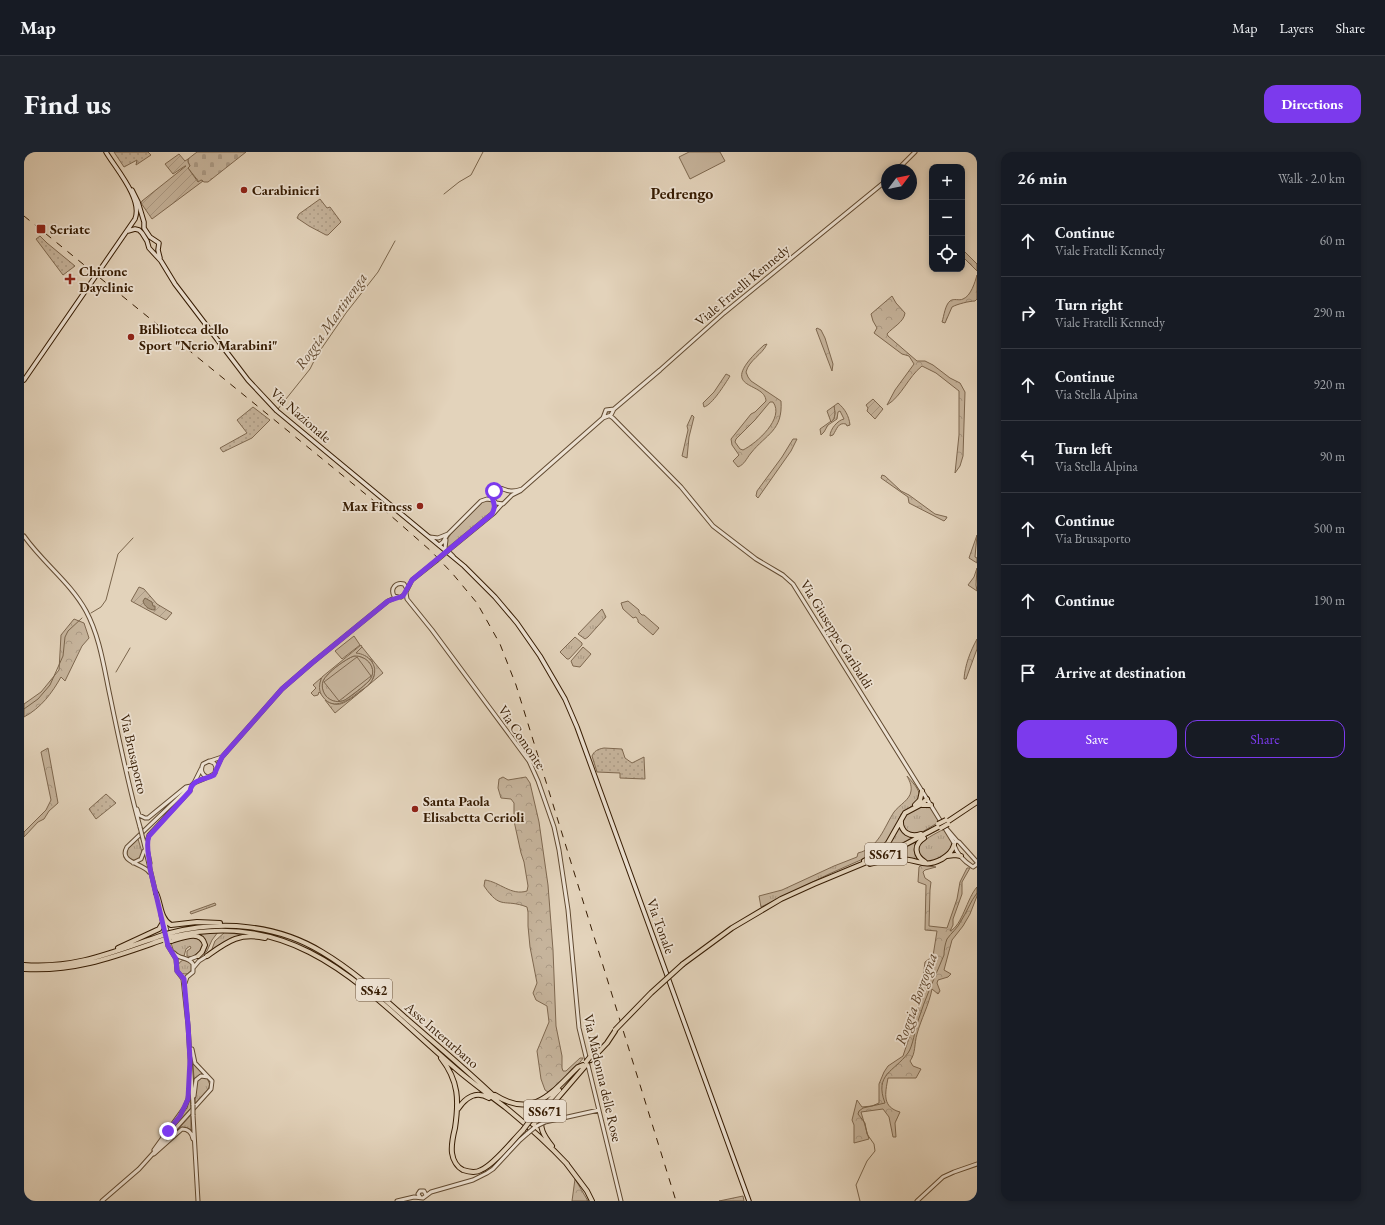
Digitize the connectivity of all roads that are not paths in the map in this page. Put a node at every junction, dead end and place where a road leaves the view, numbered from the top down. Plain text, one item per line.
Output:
1 (106, 152) edge
2 (915, 152) edge
3 (903, 164) edge
4 (881, 185) edge
5 (134, 220) junction
6 (144, 223) junction
7 (137, 229) junction
8 (128, 231) junction
9 (159, 248) junction
10 (152, 251) junction
11 (161, 261) junction
12 (24, 380) edge
13 (614, 409) junction
14 (609, 410) junction
15 (605, 412) junction
16 (611, 416) junction
17 (602, 418) junction
18 (522, 489) junction
19 (506, 491) junction
20 (493, 493) junction
21 (508, 498) junction
22 (480, 501) junction
23 (494, 501) junction
24 (502, 504) junction
25 (492, 514) junction
26 (448, 534) junction
27 (24, 536) edge
28 (429, 537) junction
29 (439, 545) junction
30 (454, 558) junction
31 (412, 580) junction
32 (401, 583) junction
33 (407, 589) junction
34 (392, 591) junction
35 (406, 593) junction
36 (399, 597) junction
37 (407, 599) junction
38 (388, 601) junction
39 (544, 662) joint
40 (222, 757) junction
41 (209, 761) junction
42 (201, 769) junction
43 (216, 769) junction
44 (207, 777) junction
45 (194, 783) junction
46 (191, 786) junction
47 (922, 791) junction
48 (928, 798) junction
49 (133, 802) junction
50 (977, 802) edge
51 (920, 803) junction
52 (931, 805) junction
53 (902, 818) junction
54 (943, 824) junction
55 (955, 843) junction
56 (145, 848) junction
57 (961, 856) junction
58 (945, 857) junction
59 (133, 863) junction
60 (977, 863) edge
61 (927, 864) junction
62 (975, 868) edge
63 (150, 869) junction
64 (152, 878) junction
65 (830, 878) junction
66 (156, 893) junction
67 (568, 910) joint
68 (162, 921) junction
69 (232, 924) junction
70 (170, 937) junction
71 (164, 938) junction
72 (287, 942) junction
73 (104, 956) junction
74 (198, 956) joint
75 (207, 956) joint
76 (183, 958) junction
77 (190, 959) junction
78 (177, 963) junction
79 (24, 965) edge
80 (51, 967) junction
81 (194, 967) junction
82 (40, 968) junction
83 (24, 969) edge
84 (180, 975) junction
85 (188, 976) junction
86 (184, 985) junction
87 (407, 1025) junction
88 (189, 1035) junction
89 (190, 1060) junction
90 (585, 1064) junction
91 (211, 1079) junction
92 (488, 1091) junction
93 (193, 1104) junction
94 (504, 1106) junction
95 (458, 1109) junction
96 (599, 1110) junction
97 (519, 1119) junction
98 (195, 1150) junction
99 (150, 1157) junction
100 (567, 1164) junction
101 (977, 1164) edge
102 (419, 1193) junction
103 (426, 1193) junction
104 (414, 1197) junction
105 (420, 1197) junction
106 (102, 1201) edge
107 (198, 1201) edge
108 (397, 1201) edge
109 (592, 1201) edge
110 (621, 1201) edge
111 (749, 1201) edge
112 (917, 1201) edge

1 - 5 main road
1 - 6 main road
2 - 3 street
4 - 13 street, Viale Fratelli Kennedy
5 - 6 main road
5 - 7 main road
5 - 8 main road
6 - 7 main road
6 - 9 main road
7 - 8 main road
7 - 10 main road, Via Nazionale
8 - 12 main road
9 - 10 main road
9 - 11 main road, Via Nazionale
10 - 11 main road, Via Nazionale
11 - 28 main road, Via Nazionale
13 - 14 street, Viale Fratelli Kennedy
13 - 16 street, Viale Fratelli Kennedy
14 - 15 street, Viale Fratelli Kennedy
14 - 16 street
15 - 16 street
15 - 17 street
16 - 17 street
16 - 47 street, Via Giuseppe Garibaldi
17 - 18 street
18 - 19 street
18 - 21 street
19 - 20 street
19 - 21 street
20 - 22 street
20 - 23 street
21 - 24 street
22 - 23 street
22 - 26 street
23 - 24 street
23 - 25 street
24 - 25 street
25 - 31 street, bridge
26 - 28 street
26 - 29 street
26 - 30 street, Via Nazionale
27 - 49 street, Via Brusaporto
28 - 29 main road, Via Nazionale
29 - 30 main road, Via Nazionale
30 - 39 main road, Via Nazionale
31 - 32 street
31 - 33 street
32 - 33 street
32 - 34 street
33 - 35 street
34 - 36 street
34 - 38 street
35 - 36 street
35 - 37 street
36 - 37 street
36 - 38 street
37 - 67 street, Via Comonte
38 - 40 street
39 - 111 main road, Via Tonale
40 - 41 street
40 - 43 street
41 - 42 street
41 - 43 street
42 - 44 street
42 - 45 street
43 - 44 street
44 - 45 street
45 - 46 street
46 - 49 street
46 - 59 street
46 - 63 street
47 - 48 street, Via Giuseppe Garibaldi
47 - 51 highway
48 - 51 highway
48 - 52 street, Via Giuseppe Garibaldi
49 - 56 street, Via Brusaporto, bridge
50 - 54 highway, SS671
51 - 52 highway
51 - 53 highway
52 - 54 street, Via Giuseppe Garibaldi
53 - 54 highway
53 - 65 highway
54 - 55 street, Via Giuseppe Garibaldi
54 - 61 highway
54 - 65 highway, SS671
55 - 57 street, Via Giuseppe Garibaldi
55 - 58 highway
55 - 60 street, Via Giuseppe Garibaldi
56 - 59 street
56 - 63 street, Via Brusaporto
57 - 58 highway
57 - 62 street, Via Giuseppe Garibaldi
58 - 61 highway
59 - 64 street
60 - 62 street, Via Giuseppe Garibaldi
61 - 65 highway
63 - 64 street, Via Brusaporto
64 - 66 street, Via Brusaporto
65 - 90 highway, SS671, bridge
66 - 68 street, Via Brusaporto
66 - 69 highway
67 - 96 street, Via Madonna delle Rose
68 - 73 highway
68 - 76 street, Via Brusaporto
68 - 78 street, Via Brusaporto
69 - 70 highway, Asse Interurbano / SS42
69 - 92 highway, Asse Interurbano / SS42
70 - 71 highway, Asse Interurbano / SS42, bridge
70 - 72 highway, Asse Interurbano / SS42
70 - 74 highway
71 - 73 highway, Asse Interurbano / SS42
71 - 80 highway, Asse Interurbano / SS42
72 - 75 highway
72 - 87 highway, Asse Interurbano / SS42
73 - 80 highway, Asse Interurbano / SS42
74 - 77 street
75 - 81 street, Via Brusaporto
76 - 77 street
76 - 78 street
77 - 81 street
78 - 84 street, Via Brusaporto
79 - 82 highway, Asse Interurbano / SS42
80 - 82 highway, Asse Interurbano / SS42
81 - 85 street, Via Brusaporto
82 - 83 highway, Asse Interurbano / SS42
84 - 85 street
84 - 86 street, Via Brusaporto
85 - 86 street, Via Brusaporto
86 - 88 street, Via Brusaporto
87 - 94 highway, SS42
87 - 95 highway, SS671
88 - 89 street, Via Brusaporto
88 - 91 street
89 - 93 street, Via Brusaporto
89 - 99 street
90 - 92 highway
90 - 95 highway, SS671, bridge
90 - 100 highway, SS671
91 - 93 street
91 - 99 street
92 - 94 highway, Asse Interurbano
93 - 98 street, Via Brusaporto, bridge
94 - 97 highway, SS42
95 - 97 highway
96 - 103 street, bridge
96 - 110 street, Via Madonna delle Rose
97 - 100 highway, SS42
98 - 99 street
98 - 107 street, Via Brusaporto
99 - 106 street
100 - 109 highway, SS42
101 - 112 street
102 - 103 street
102 - 104 street
102 - 105 street
103 - 105 street
104 - 105 street
104 - 108 street

